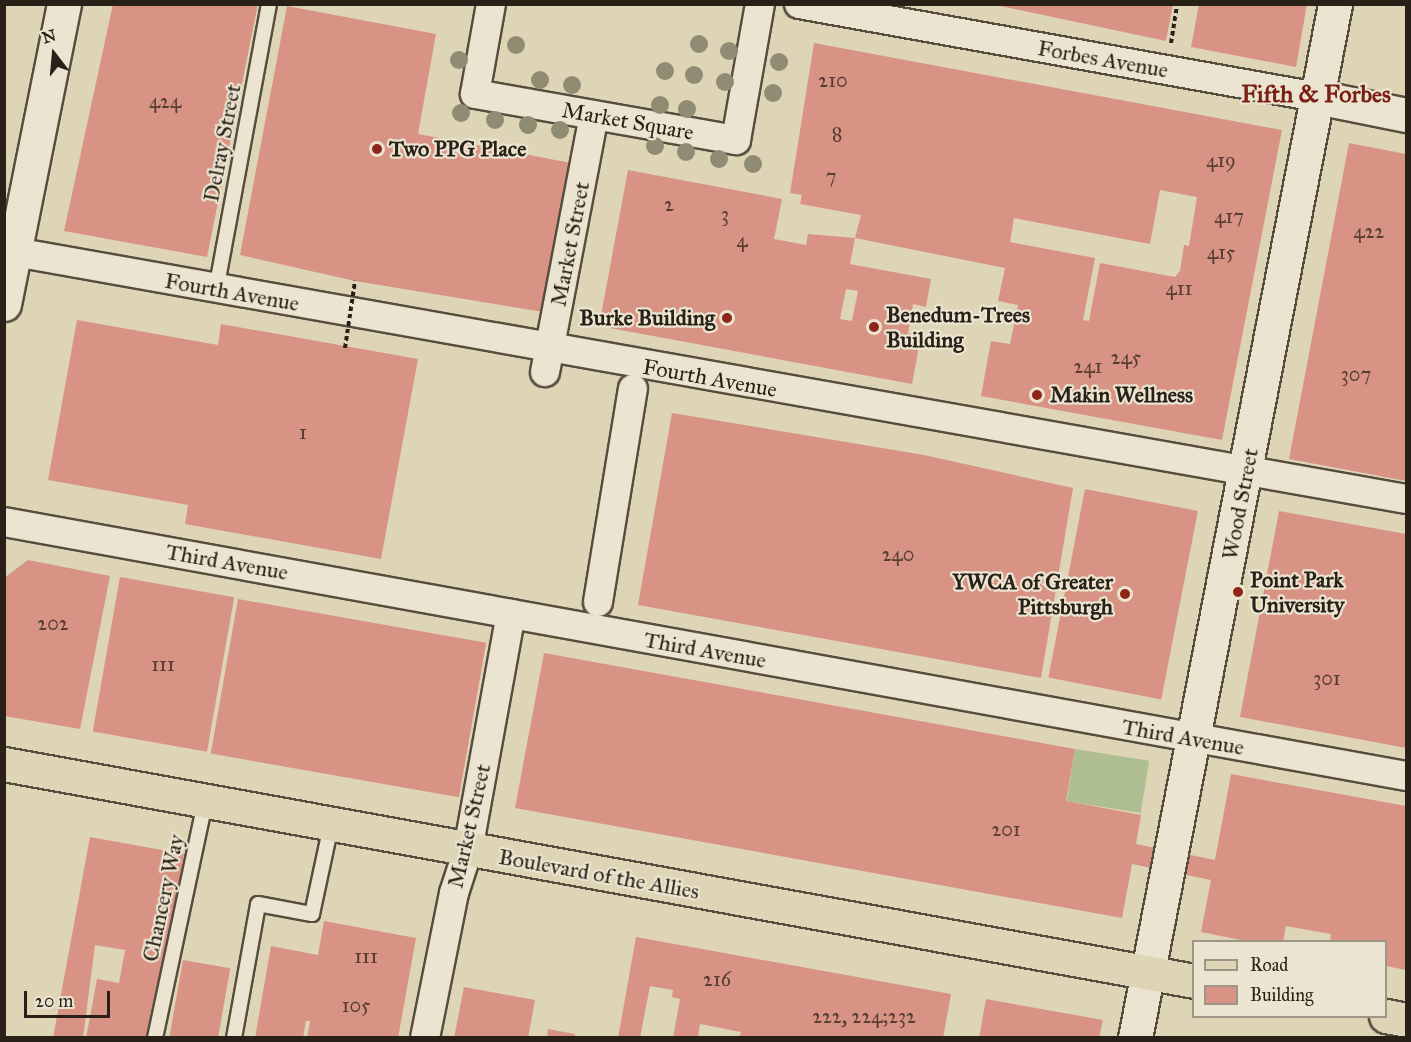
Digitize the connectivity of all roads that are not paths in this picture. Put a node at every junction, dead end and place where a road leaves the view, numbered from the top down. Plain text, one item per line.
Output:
1 (64, 4) edge
2 (269, 4) edge
3 (491, 4) edge
4 (760, 4) edge
5 (799, 4) edge
6 (1335, 4) edge
7 (1317, 97) junction
8 (1407, 115) edge
9 (594, 116) junction
10 (15, 252) junction
11 (216, 290) junction
12 (4, 304) edge
13 (547, 360) junction
14 (633, 389) dead end
15 (1247, 470) junction
16 (1407, 499) edge
17 (4, 522) edge
18 (598, 602) dead end
19 (511, 614) junction
20 (1193, 738) junction
21 (4, 764) edge
22 (1407, 776) edge
23 (204, 803) junction
24 (331, 825) junction
25 (468, 850) junction
26 (1148, 972) junction
27 (1192, 981) edge
28 (1387, 1016) edge
29 (1407, 1020) edge
30 (155, 1038) edge
31 (234, 1038) edge
32 (425, 1038) edge
33 (1135, 1038) edge

1 - 10 main road
2 - 11 lane, Delray Street
3 - 9 street, Market Square
4 - 9 street, Market Square
5 - 7 street, Forbes Avenue
6 - 7 main road, Wood Street
7 - 8 main road, Forbes Avenue
7 - 15 main road, Wood Street
9 - 13 street, Market Street
10 - 11 street, Fourth Avenue
10 - 12 main road
11 - 13 street, Fourth Avenue
13 - 15 street, Fourth Avenue
14 - 18 street
15 - 16 street, Fourth Avenue
15 - 20 main road, Wood Street
17 - 19 street, Third Avenue
19 - 20 street, Third Avenue
19 - 25 street, Market Street
20 - 22 street, Third Avenue
20 - 26 main road, Wood Street
21 - 23 main road, Boulevard of the Allies
23 - 24 main road, Boulevard of the Allies
23 - 30 lane, Chancery Way
24 - 25 main road, Boulevard of the Allies
24 - 31 lane
25 - 26 main road, Boulevard of the Allies
25 - 32 street, Market Street
26 - 27 main road, Boulevard of the Allies
26 - 33 main road, Wood Street
28 - 29 main road

